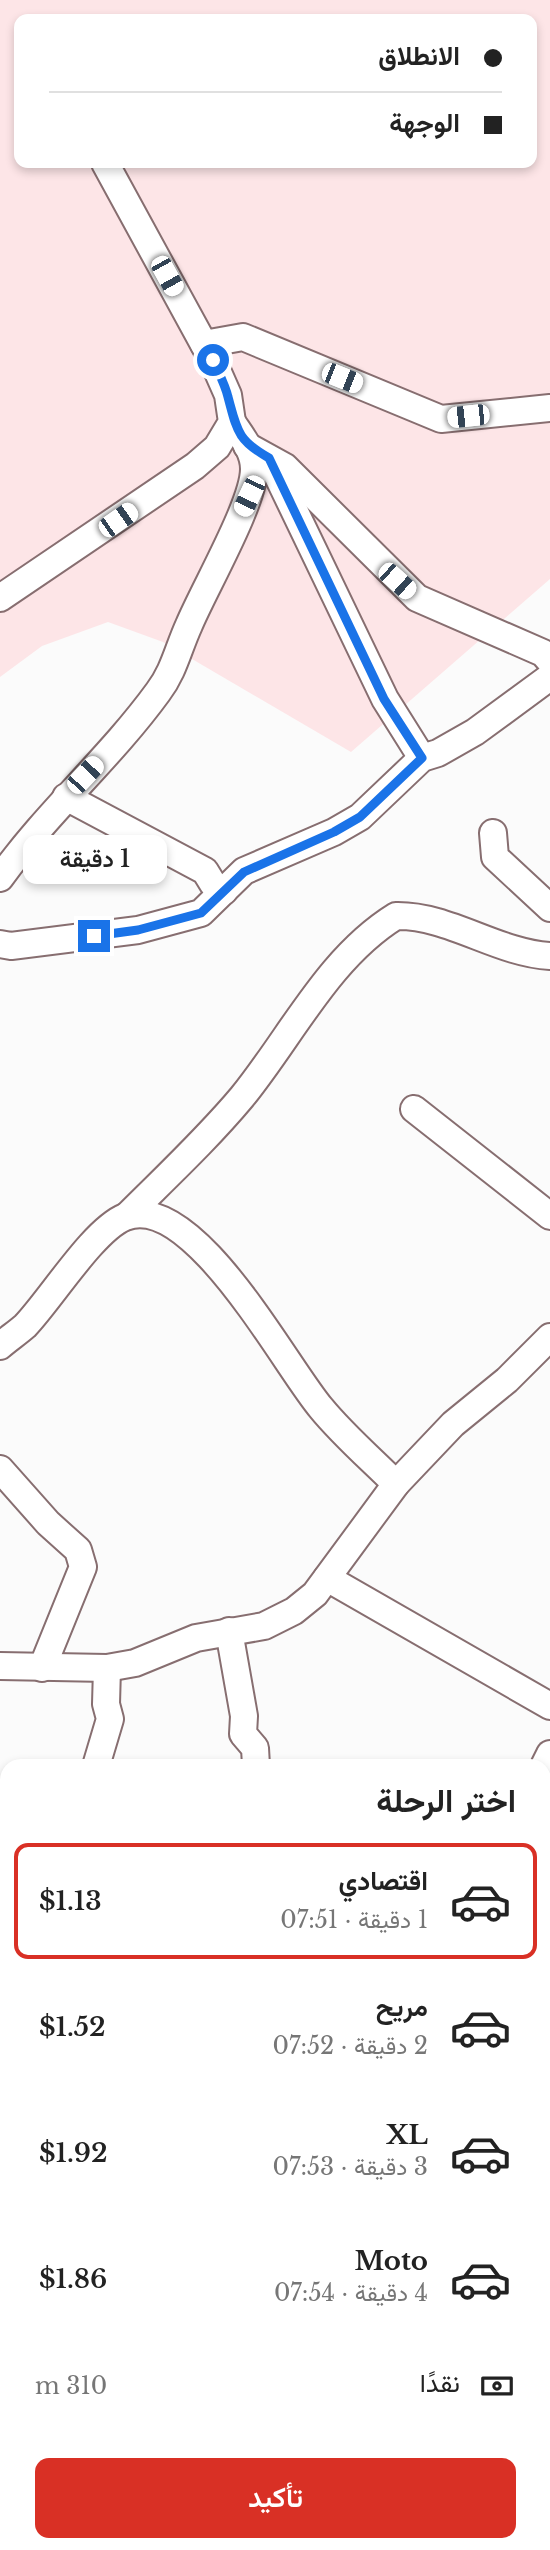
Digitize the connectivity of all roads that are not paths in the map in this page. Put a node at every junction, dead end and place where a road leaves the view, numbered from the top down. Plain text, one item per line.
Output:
1 (108, 168) edge
2 (204, 344) junction
3 (550, 408) edge
4 (232, 422) junction
5 (258, 452) junction
6 (0, 598) edge
7 (550, 661) edge
8 (550, 677) edge
9 (422, 758) junction
10 (66, 797) junction
11 (493, 833) dead end
12 (0, 878) edge
13 (224, 891) junction
14 (550, 908) edge
15 (0, 944) edge
16 (550, 956) edge
17 (414, 1109) dead end
18 (127, 1216) junction
19 (550, 1216) edge
20 (550, 1337) edge
21 (0, 1346) edge
22 (0, 1469) edge
23 (396, 1483) junction
24 (327, 1578) junction
25 (229, 1631) junction
26 (0, 1666) edge
27 (42, 1668) junction
28 (107, 1668) junction
29 (550, 1706) edge
30 (98, 1759) edge
31 (256, 1759) edge

1 - 2 street
2 - 3 street
2 - 4 street
4 - 5 street
4 - 6 street
5 - 7 street
5 - 9 street
5 - 10 street
8 - 9 street
9 - 13 street
10 - 12 street
10 - 13 street
11 - 14 street
13 - 15 street
16 - 18 street
17 - 19 street
18 - 21 street
18 - 23 street
20 - 23 street
22 - 27 street
23 - 24 street
24 - 25 street
24 - 29 street
25 - 28 street
25 - 31 street
26 - 27 street
27 - 28 street
28 - 30 street

